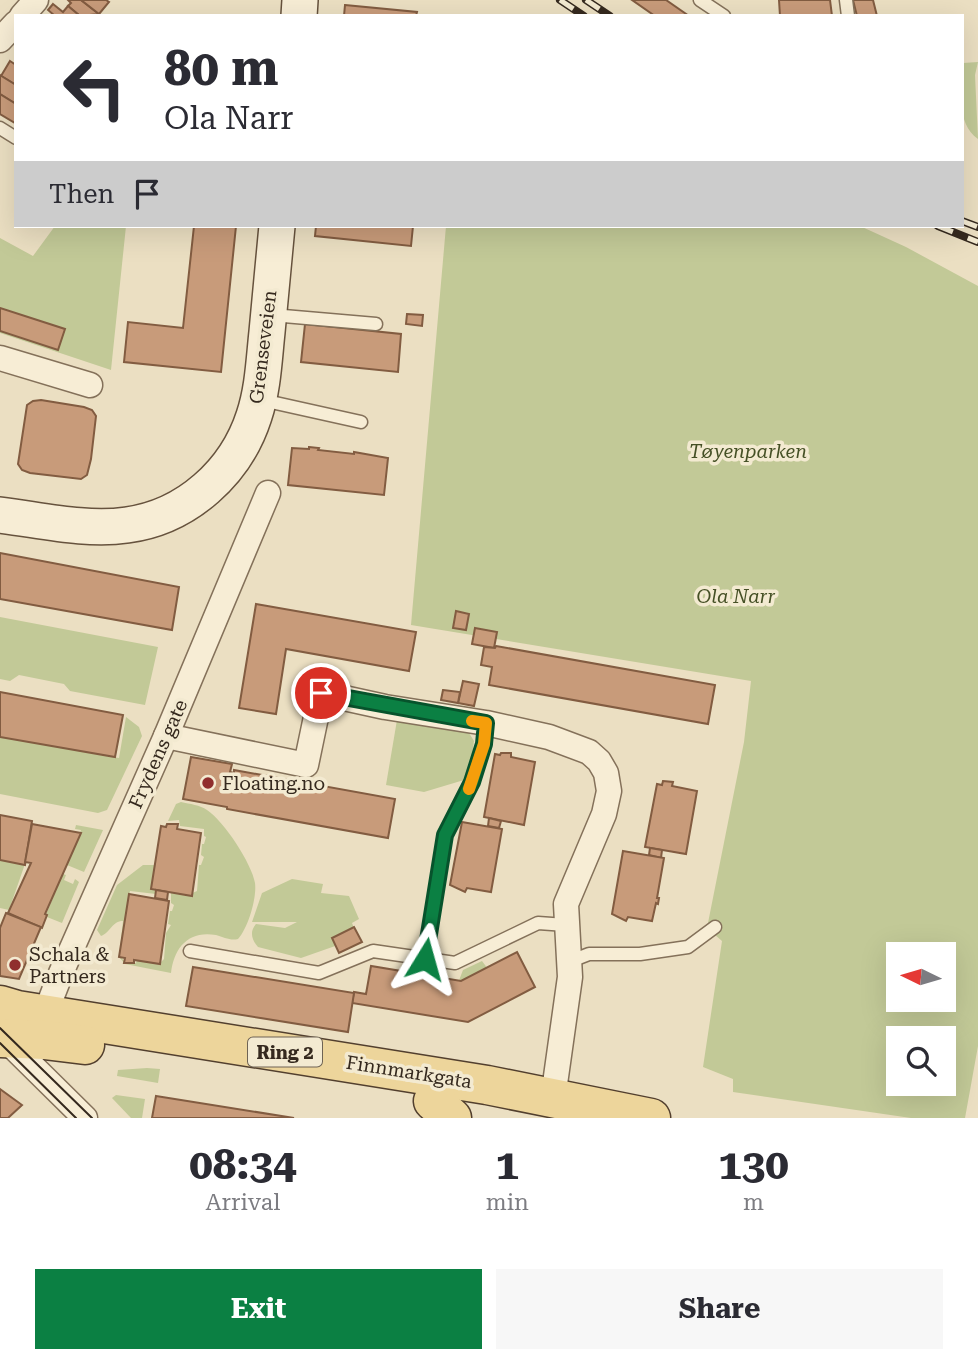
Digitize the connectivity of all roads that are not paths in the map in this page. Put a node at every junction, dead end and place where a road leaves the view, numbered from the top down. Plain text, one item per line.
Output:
1 (36, 0) edge
2 (722, 0) edge
3 (703, 2) edge
4 (24, 14) edge
5 (721, 14) edge
6 (14, 25) edge
7 (0, 40) edge
8 (277, 228) edge
9 (269, 314) junction
10 (376, 324) dead end
11 (0, 358) edge
12 (90, 385) dead end
13 (258, 399) junction
14 (361, 422) dead end
15 (268, 493) dead end
16 (0, 515) edge
17 (486, 723) junction
18 (166, 736) junction
19 (566, 925) junction
20 (715, 927) dead end
21 (190, 951) dead end
22 (425, 959) junction
23 (571, 961) junction
24 (10, 1022) edge
25 (442, 1109) edge
26 (548, 1111) edge
27 (70, 1113) edge
28 (651, 1118) edge

1 - 4 street
2 - 3 lane
3 - 5 lane
6 - 7 street
8 - 9 main road, Grenseveien
9 - 10 lane
9 - 13 main road, Grenseveien
11 - 12 street
13 - 14 lane
13 - 16 main road, Grenseveien
15 - 18 street, Frydens gate
17 - 18 street
17 - 19 street
17 - 22 lane
18 - 24 street, Frydens gate
19 - 22 lane
19 - 23 street
20 - 23 lane
21 - 22 lane
23 - 26 street
24 - 25 main road, Finnmarkgata / Ring 2
24 - 26 main road, Finnmarkgata / Ring 2
24 - 27 street
25 - 26 main road, Finnmarkgata / Ring 2
26 - 28 main road, Finnmarkgata / Ring 2

